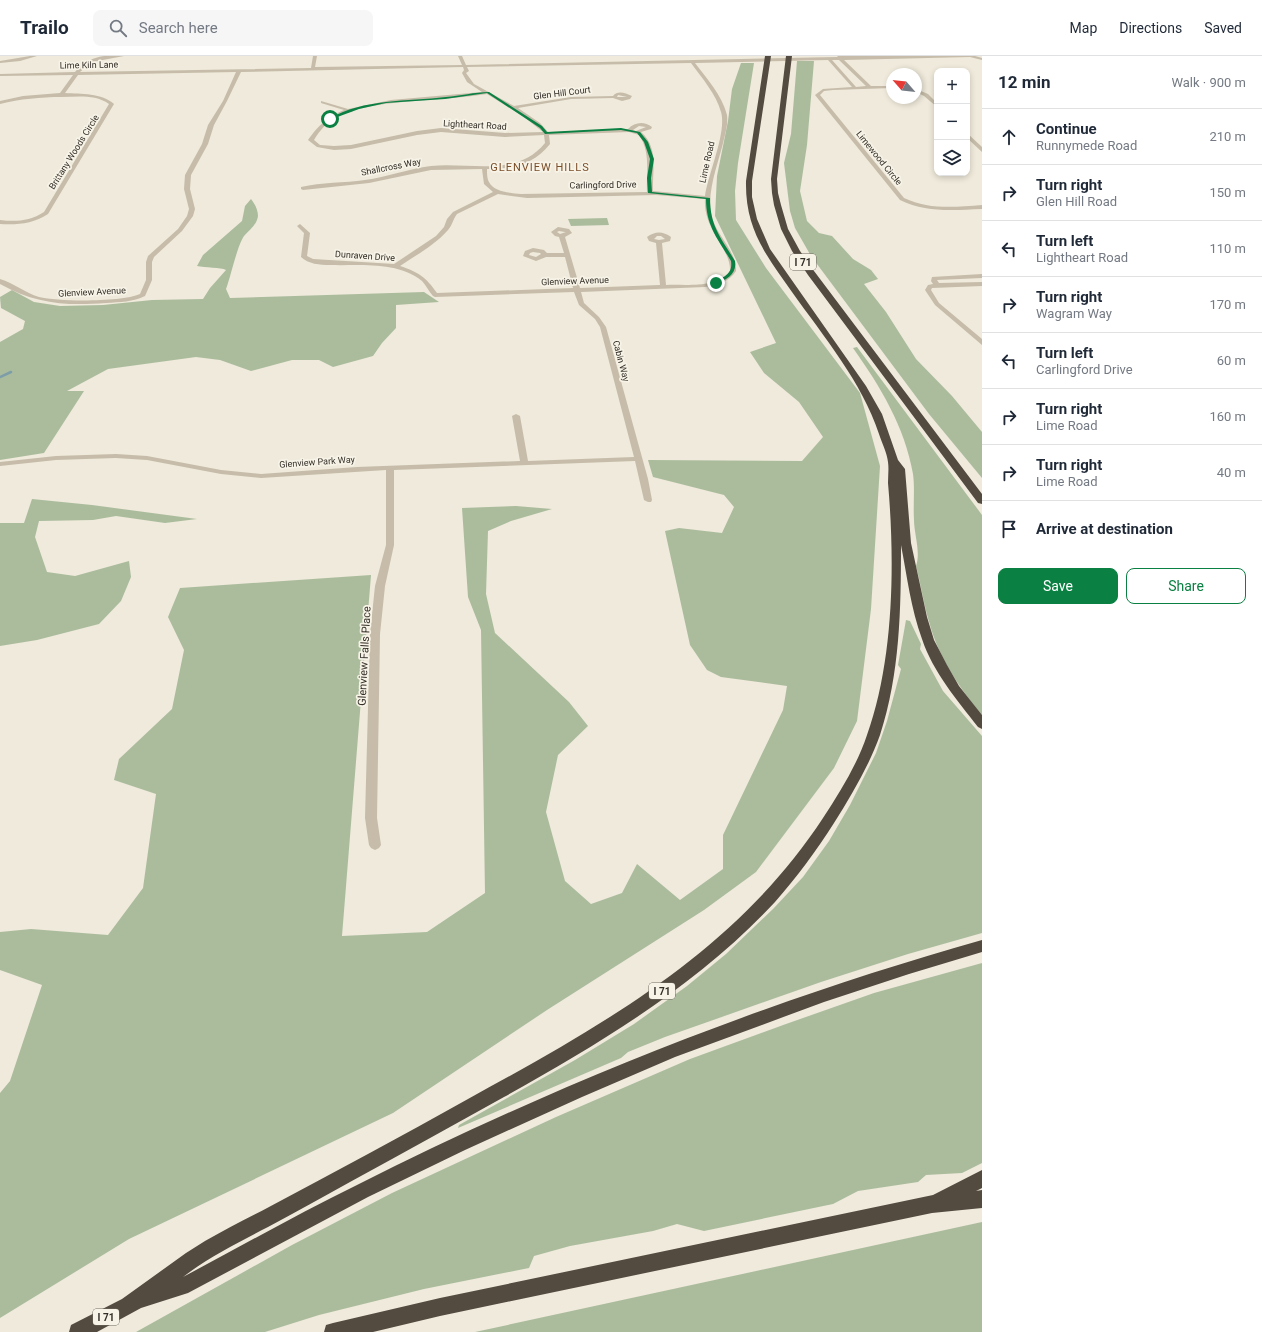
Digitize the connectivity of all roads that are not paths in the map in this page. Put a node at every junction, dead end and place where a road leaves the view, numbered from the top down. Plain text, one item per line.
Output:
1 (35, 56) edge
2 (122, 56) edge
3 (315, 56) edge
4 (460, 56) edge
5 (596, 56) edge
6 (705, 56) edge
7 (768, 56) edge
8 (789, 56) edge
9 (966, 56) edge
10 (970, 56) edge
11 (840, 57) edge
12 (829, 59) junction
13 (982, 59) edge
14 (692, 61) junction
15 (708, 61) junction
16 (0, 62) edge
17 (601, 63) junction
18 (465, 68) junction
19 (313, 69) junction
20 (239, 70) junction
21 (76, 74) junction
22 (0, 75) edge
23 (465, 77) junction
24 (471, 77) junction
25 (476, 85) junction
26 (869, 87) junction
27 (886, 87) edge
28 (855, 88) junction
29 (488, 92) junction
30 (922, 93) edge
31 (61, 96) junction
32 (614, 97) dead end
33 (323, 102) dead end
34 (0, 103) edge
35 (935, 104) edge
36 (512, 108) junction
37 (350, 111) junction
38 (546, 133) junction
39 (970, 138) edge
40 (982, 150) edge
41 (484, 168) junction
42 (303, 188) dead end
43 (499, 191) junction
44 (650, 193) junction
45 (708, 198) junction
46 (982, 207) edge
47 (0, 222) edge
48 (300, 226) dead end
49 (562, 236) dead end
50 (659, 242) dead end
51 (545, 255) dead end
52 (566, 255) junction
53 (394, 266) junction
54 (982, 276) edge
55 (0, 281) edge
56 (716, 283) joint
57 (982, 284) edge
58 (937, 285) junction
59 (663, 287) junction
60 (577, 290) junction
61 (435, 295) joint
62 (982, 343) edge
63 (516, 416) dead end
64 (931, 432) junction
65 (638, 459) junction
66 (893, 461) junction
67 (524, 462) junction
68 (0, 464) edge
69 (390, 469) junction
70 (982, 488) edge
71 (648, 500) dead end
72 (982, 501) edge
73 (982, 724) edge
74 (375, 845) dead end
75 (982, 946) edge
76 (982, 1179) edge
77 (982, 1199) edge
78 (932, 1204) junction
79 (133, 1302) junction
80 (78, 1332) edge
81 (333, 1332) edge

1 - 16 street
2 - 21 street
3 - 19 street
4 - 18 street
5 - 17 street
6 - 15 street
7 - 66 highway, I 71
8 - 64 highway, I 71
9 - 10 street, Lime Kiln Lane
9 - 11 street, Lime Kiln Lane
10 - 13 street, Lime Kiln Lane
11 - 12 street, Lime Kiln Lane
11 - 26 street
12 - 15 street, Lime Kiln Lane
12 - 28 street
14 - 15 street, Lime Kiln Lane
14 - 17 street, Lime Kiln Lane
14 - 45 street, Lime Road
17 - 18 street, Lime Kiln Lane
18 - 19 street, Lime Kiln Lane
18 - 23 street
18 - 24 street
19 - 20 street, Lime Kiln Lane
20 - 21 street, Lime Kiln Lane
20 - 55 street, Glenview Avenue
21 - 22 street, Lime Kiln Lane
21 - 31 street
23 - 24 street
23 - 25 street
24 - 25 street
25 - 29 street
26 - 27 street, Limewood Circle
26 - 28 street, Limewood Circle
28 - 46 street, Limewood Circle
29 - 36 street
29 - 37 street
30 - 35 street
31 - 34 street, Brittany Woods Circle
31 - 47 street, Brittany Woods Circle
32 - 36 street, Glen Hill Court
33 - 37 street
36 - 38 street
37 - 38 street, Lightheart Road
38 - 41 street, Shallcross Way
38 - 44 street, Lightheart Road
39 - 40 street
41 - 42 street, Shallcross Way
41 - 43 street
43 - 44 street, Carlingford Drive
43 - 53 street
44 - 45 street, Carlingford Drive
45 - 56 street, Lime Road
48 - 53 street, Dunraven Drive
49 - 52 street, Cabin Way
50 - 59 street
51 - 52 street
52 - 60 street, Cabin Way
53 - 61 street, Dunraven Drive
54 - 58 street
56 - 59 street, Glenview Avenue
57 - 58 street
58 - 62 street
59 - 60 street, Glenview Avenue
60 - 61 street, Glenview Avenue
60 - 65 street, Cabin Way
63 - 67 street
64 - 70 highway
64 - 72 highway, I 71
65 - 67 street, Glenview Park Way
65 - 71 street, Cabin Way
66 - 73 highway
66 - 79 highway, I 71
67 - 69 street, Glenview Park Way
68 - 69 street, Glenview Park Way
69 - 74 street, Glenview Falls Place
75 - 79 highway
76 - 78 highway
77 - 78 highway
78 - 81 highway
79 - 80 highway, I 71

